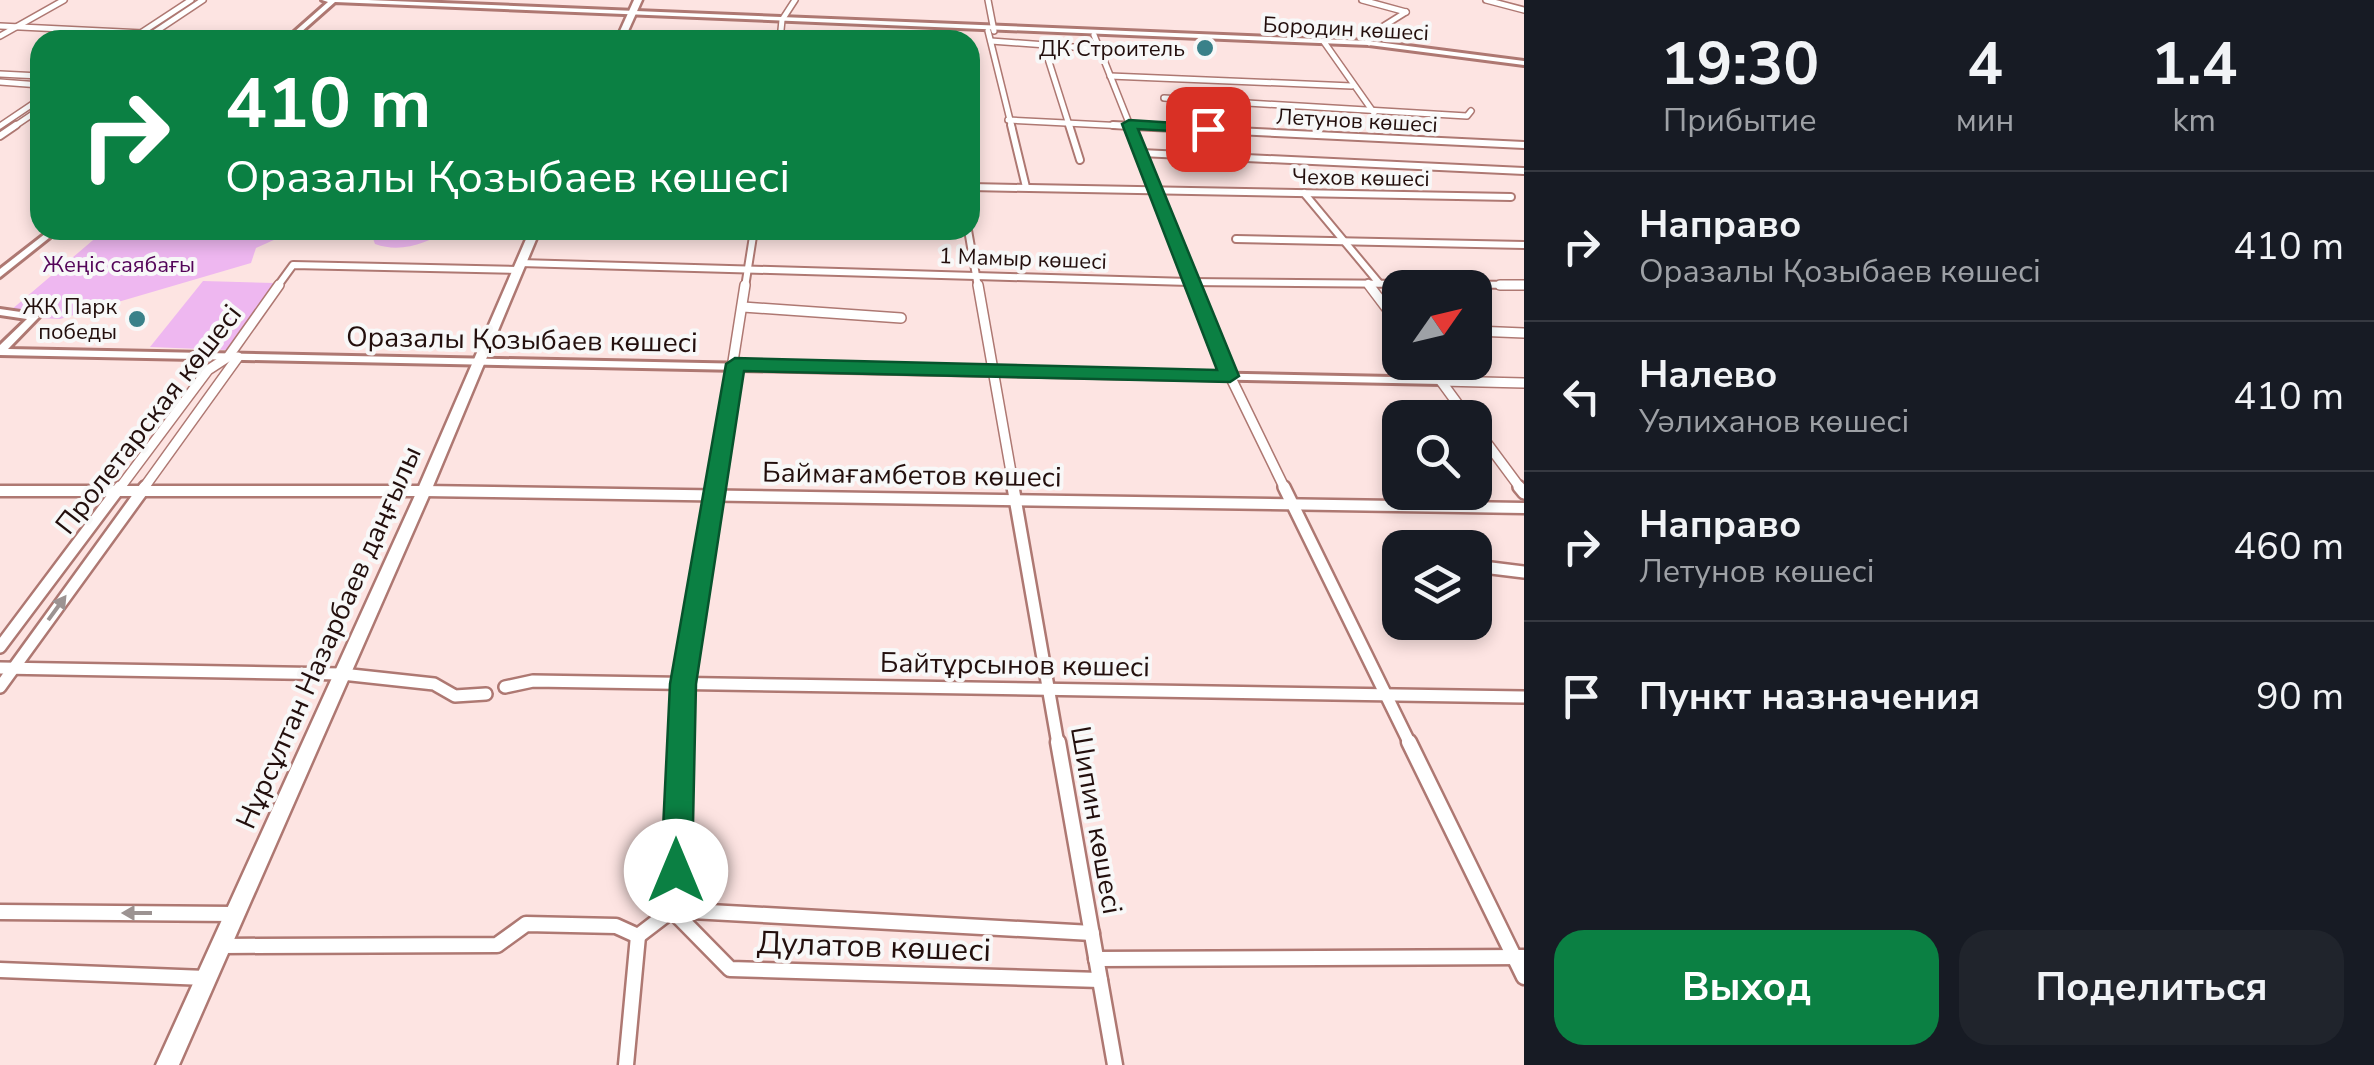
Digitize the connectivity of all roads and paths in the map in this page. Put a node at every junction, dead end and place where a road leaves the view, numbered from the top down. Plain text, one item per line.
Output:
1 (64, 0) edge
2 (191, 0) edge
3 (203, 0) edge
4 (325, 0) edge
5 (334, 0) edge
6 (638, 0) edge
7 (795, 0) edge
8 (988, 0) edge
9 (1362, 0) edge
10 (1486, 0) edge
11 (467, 3) edge
12 (1524, 10) edge
13 (632, 14) junction
14 (782, 20) junction
15 (16, 27) junction
16 (66, 29) joint
17 (76, 30) edge
18 (153, 30) edge
19 (158, 30) edge
20 (300, 30) edge
21 (625, 30) edge
22 (781, 30) edge
23 (972, 30) edge
24 (980, 30) edge
25 (2, 31) edge
26 (991, 31) junction
27 (30, 32) edge
28 (1094, 35) junction
29 (991, 41) junction
30 (1324, 42) junction
31 (1043, 43) junction
32 (1369, 44) junction
33 (1100, 48) junction
34 (1524, 63) edge
35 (0, 74) edge
36 (30, 76) edge
37 (1110, 76) junction
38 (0, 82) edge
39 (30, 84) edge
40 (1352, 86) junction
41 (1164, 98) dead end
42 (30, 106) edge
43 (1472, 111) dead end
44 (1374, 113) junction
45 (30, 116) edge
46 (1008, 120) junction
47 (1068, 122) junction
48 (1129, 124) junction
49 (0, 126) edge
50 (0, 136) edge
51 (1524, 145) edge
52 (1140, 154) junction
53 (1080, 160) dead end
54 (1524, 171) edge
55 (980, 187) edge
56 (1026, 187) junction
57 (1153, 190) junction
58 (1304, 193) junction
59 (1511, 197) dead end
60 (1236, 239) dead end
61 (42, 240) edge
62 (530, 240) edge
63 (753, 240) edge
64 (970, 240) edge
65 (1342, 242) junction
66 (1524, 245) edge
67 (293, 264) joint
68 (518, 266) junction
69 (750, 268) junction
70 (975, 273) junction
71 (0, 274) edge
72 (1189, 282) junction
73 (1368, 283) junction
74 (1379, 283) junction
75 (1520, 284) edge
76 (1524, 294) edge
77 (1382, 302) edge
78 (743, 306) junction
79 (0, 312) edge
80 (902, 318) dead end
81 (1492, 332) edge
82 (1524, 334) edge
83 (0, 351) edge
84 (233, 357) junction
85 (479, 361) junction
86 (735, 364) junction
87 (995, 370) junction
88 (1230, 376) junction
89 (1441, 381) junction
90 (1524, 383) edge
91 (1455, 400) edge
92 (1492, 450) edge
93 (424, 491) junction
94 (0, 492) edge
95 (118, 492) junction
96 (140, 492) junction
97 (1524, 493) edge
98 (714, 496) junction
99 (1015, 501) junction
100 (1293, 504) junction
101 (1524, 508) edge
102 (1492, 568) edge
103 (1524, 572) edge
104 (0, 647) edge
105 (15, 666) junction
106 (0, 668) edge
107 (342, 674) junction
108 (683, 684) junction
109 (0, 687) edge
110 (505, 687) dead end
111 (1048, 689) junction
112 (486, 694) dead end
113 (1386, 695) junction
114 (1524, 697) edge
115 (0, 912) edge
116 (668, 913) junction
117 (234, 914) junction
118 (644, 932) junction
119 (1092, 932) junction
120 (220, 946) junction
121 (1519, 957) edge
122 (1096, 959) junction
123 (0, 970) edge
124 (1524, 977) edge
125 (206, 978) junction
126 (1100, 980) junction
127 (167, 1065) edge
128 (626, 1065) edge
129 (1115, 1065) edge

1 - 15 street
2 - 18 street
3 - 19 street
4 - 5 street, Бородин көшесі
5 - 11 street, Бородин көшесі
5 - 20 street
6 - 13 main road
7 - 14 street
8 - 26 street
9 - 32 street
10 - 12 street
11 - 13 street, Бородин көшесі
13 - 14 street, Бородин көшесі
13 - 21 main road
14 - 22 street
14 - 23 street, Бородин көшесі
15 - 16 street
15 - 25 street
16 - 17 street
24 - 26 street, Бородин көшесі
25 - 27 street
26 - 28 street, Бородин көшесі
26 - 29 street
28 - 30 street, Бородин көшесі
28 - 33 street
29 - 31 street
29 - 46 street
30 - 32 street, Бородин көшесі
30 - 40 street
31 - 33 street
31 - 47 street
32 - 34 street, Бородин көшесі
33 - 37 street
35 - 36 street
37 - 40 street
37 - 48 street
38 - 39 street
40 - 44 street
41 - 44 street
42 - 49 street
43 - 44 street
45 - 50 street
46 - 47 street, Летунов көшесі
46 - 56 street
47 - 48 street, Летунов көшесі
47 - 53 street
48 - 51 street, Летунов көшесі
48 - 52 street
52 - 54 street
52 - 57 street
55 - 56 street, Чехов көшесі
56 - 57 street, Чехов көшесі
57 - 58 street, Чехов көшесі
57 - 72 street
58 - 59 street, Чехов көшесі
58 - 65 street
60 - 65 street
61 - 71 street
62 - 68 main road, Нұрсұлтан Назарбаев даңғылы
63 - 69 street
64 - 70 street, Шипин көшесі
65 - 66 street
65 - 74 street
67 - 68 street, 1 Мамыр көшесі
67 - 84 street, Пролетарская көшесі
68 - 69 street, 1 Мамыр көшесі
68 - 85 main road, Нұрсұлтан Назарбаев даңғылы
69 - 70 street, 1 Мамыр көшесі
69 - 78 street
70 - 72 street, 1 Мамыр көшесі
70 - 87 street, Шипин көшесі
72 - 73 street, 1 Мамыр көшесі
72 - 88 street
73 - 74 street, 1 Мамыр көшесі
73 - 77 street
74 - 75 street, 1 Мамыр көшесі
75 - 76 street
78 - 80 street
78 - 86 street
79 - 83 street, Оразалы Қозыбаев көшесі
81 - 82 street
83 - 84 street, Оразалы Қозыбаев көшесі
84 - 85 street, Оразалы Қозыбаев көшесі
84 - 95 street, Пролетарская көшесі
84 - 96 street, Пролетарская көшесі
85 - 86 street, Оразалы Қозыбаев көшесі
85 - 93 main road, Нұрсұлтан Назарбаев даңғылы
86 - 87 street, Оразалы Қозыбаев көшесі
86 - 98 street
87 - 88 street, Оразалы Қозыбаев көшесі
87 - 99 street, Шипин көшесі
88 - 89 street, Оразалы Қозыбаев көшесі
88 - 100 street
89 - 90 street, Оразалы Қозыбаев көшесі
89 - 91 street
92 - 97 street
93 - 96 main road, Баймағамбетов көшесі
93 - 98 main road, Баймағамбетов көшесі
93 - 107 main road, Нұрсұлтан Назарбаев даңғылы
94 - 95 main road, Баймағамбетов көшесі
95 - 96 main road, Баймағамбетов көшесі
95 - 104 street, Пролетарская көшесі
105 -> 96 street, Пролетарская көшесі
98 - 99 main road, Баймағамбетов көшесі
98 - 108 street
99 - 100 main road, Баймағамбетов көшесі
99 - 111 street, Шипин көшесі
100 - 101 main road, Баймағамбетов көшесі
100 - 113 street
102 - 103 street
105 - 106 street
105 - 107 street
105 - 109 street, Пролетарская көшесі
107 - 112 street
107 - 117 main road, Нұрсұлтан Назарбаев даңғылы
108 - 110 street, Байтұрсынов көшесі
108 - 111 street, Байтұрсынов көшесі
108 - 116 street
111 - 113 street, Байтұрсынов көшесі
111 - 119 street, Шипин көшесі
113 - 114 street, Байтұрсынов көшесі
113 - 121 street
117 -> 115 street
116 - 118 street
116 - 119 street, Дулатов көшесі
116 - 126 street, Дулатов көшесі
117 - 120 main road, Нұрсұлтан Назарбаев даңғылы
118 - 120 street
118 - 128 street
119 - 122 street, Шипин көшесі
120 - 125 main road, Нұрсұлтан Назарбаев даңғылы
121 - 122 street
121 - 124 street
122 - 126 street, Шипин көшесі
123 - 125 street
125 - 127 main road, Нұрсұлтан Назарбаев даңғылы
126 - 129 street, Шипин көшесі

